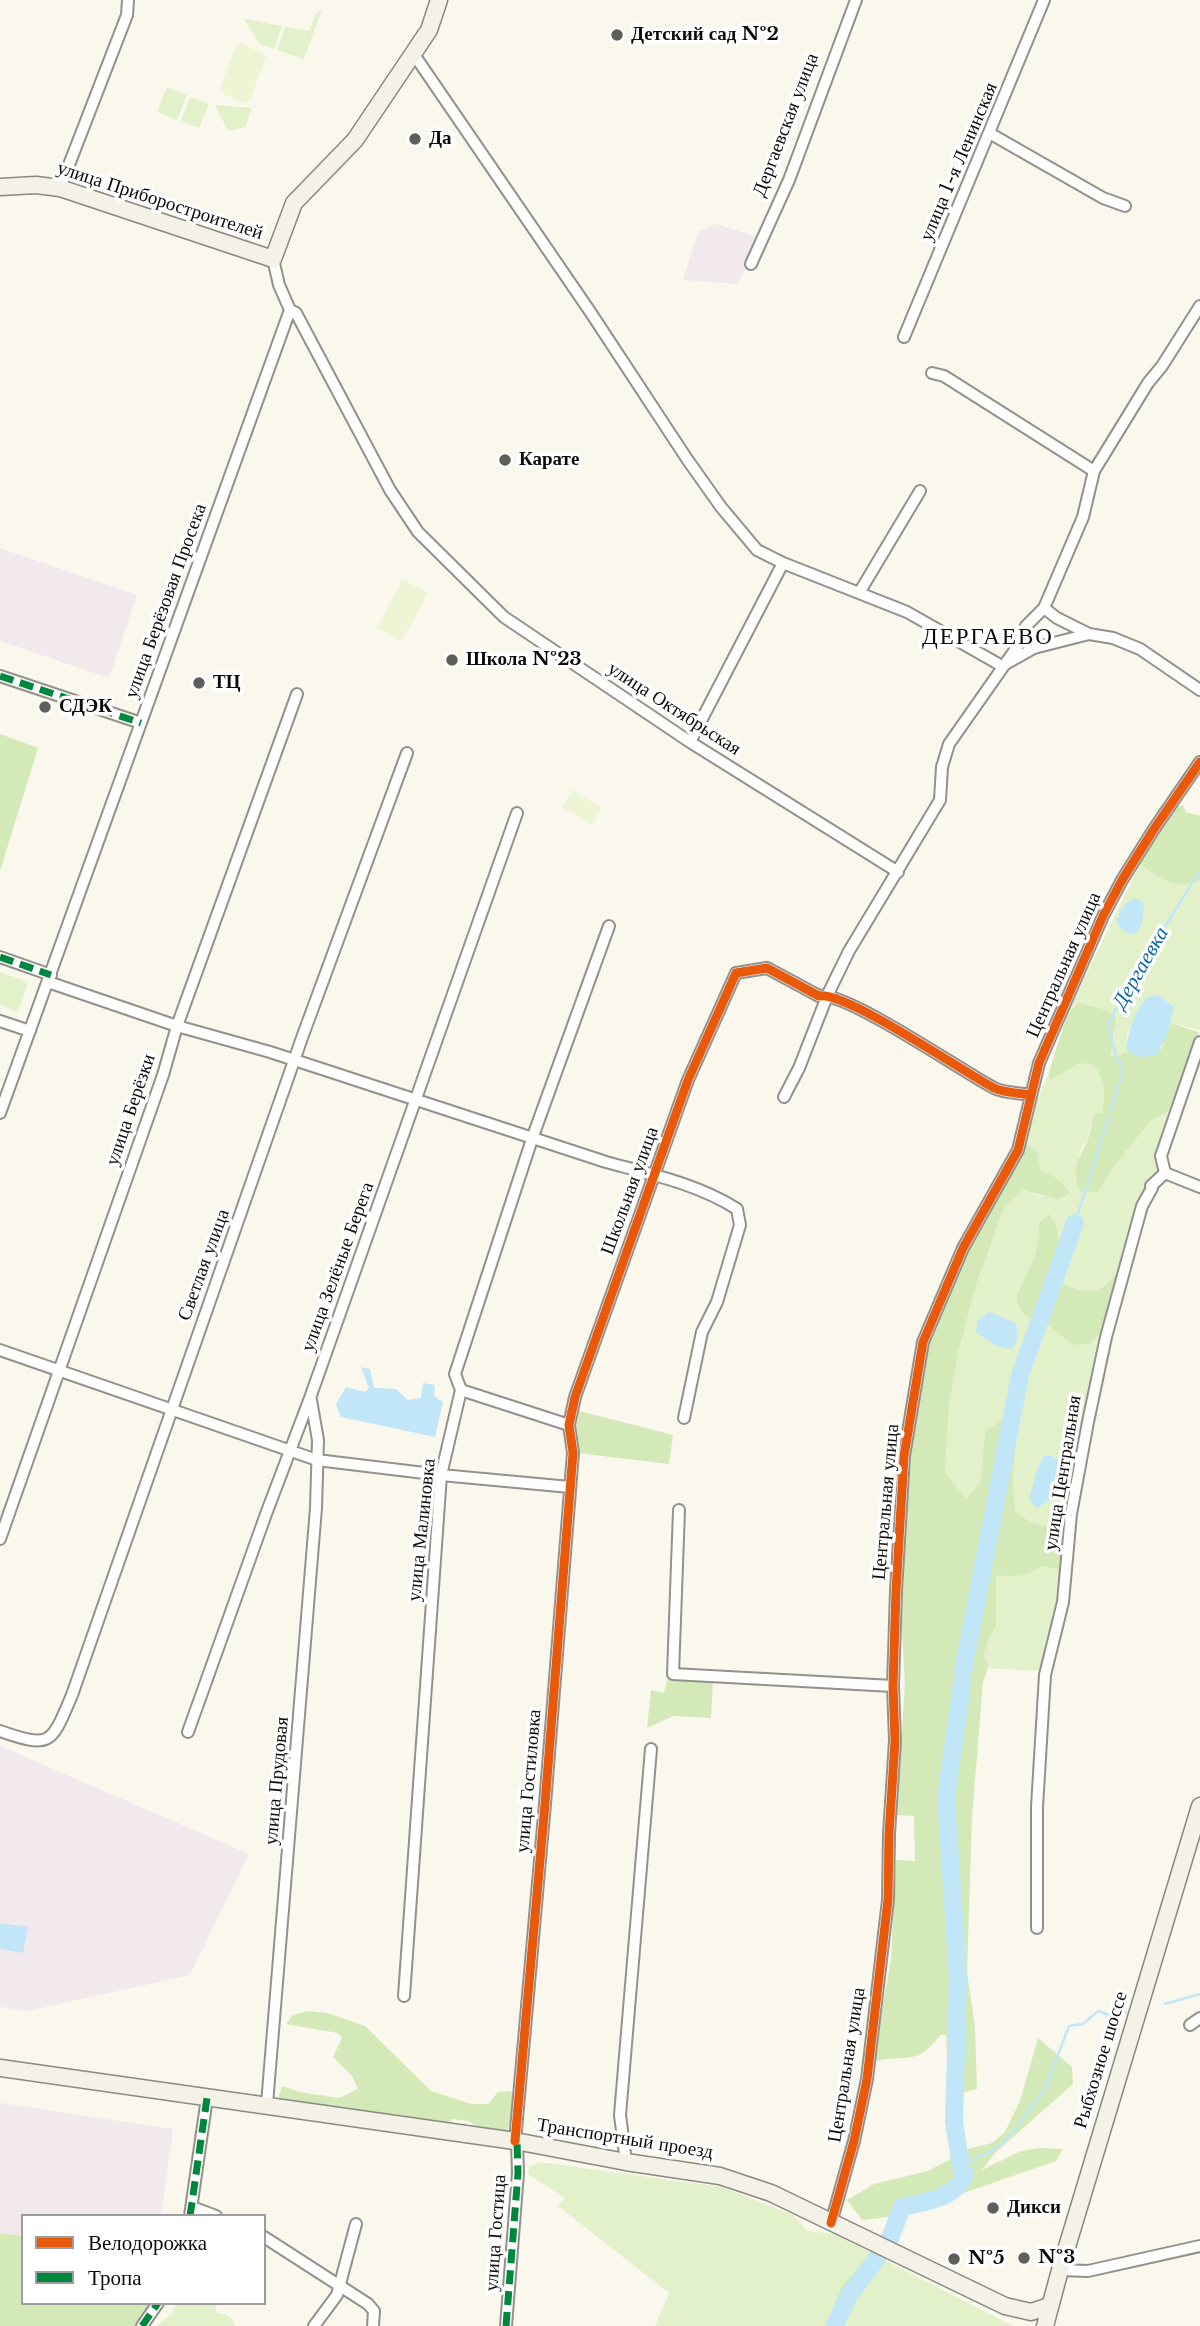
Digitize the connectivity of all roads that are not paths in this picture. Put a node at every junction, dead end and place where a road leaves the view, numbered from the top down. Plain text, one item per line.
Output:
1 (128, 0) edge
2 (439, 0) edge
3 (856, 0) edge
4 (1044, 0) edge
5 (413, 52) junction
6 (990, 134) junction
7 (0, 187) edge
8 (60, 188) junction
9 (1125, 206) dead end
10 (271, 256) junction
11 (751, 264) dead end
12 (1200, 306) edge
13 (290, 310) junction
14 (904, 337) dead end
15 (932, 373) dead end
16 (1094, 471) junction
17 (920, 491) dead end
18 (783, 564) junction
19 (859, 593) junction
20 (1044, 608) junction
21 (1089, 634) junction
22 (1002, 666) junction
23 (0, 676) edge
24 (1200, 690) edge
25 (297, 694) dead end
26 (141, 723) junction
27 (690, 742) junction
28 (407, 753) dead end
29 (1200, 762) edge
30 (517, 813) dead end
31 (898, 872) junction
32 (609, 926) dead end
33 (0, 957) edge
34 (50, 978) junction
35 (828, 994) junction
36 (0, 1021) edge
37 (177, 1026) junction
38 (30, 1031) junction
39 (1200, 1042) edge
40 (295, 1061) junction
41 (1031, 1095) junction
42 (784, 1097) dead end
43 (416, 1099) junction
44 (0, 1113) edge
45 (533, 1136) junction
46 (1165, 1173) junction
47 (654, 1175) junction
48 (1200, 1187) edge
49 (0, 1350) edge
50 (60, 1370) junction
51 (461, 1390) junction
52 (310, 1398) junction
53 (171, 1408) junction
54 (684, 1418) dead end
55 (569, 1425) junction
56 (291, 1451) junction
57 (317, 1461) junction
58 (441, 1475) junction
59 (570, 1487) junction
60 (678, 1510) dead end
61 (0, 1539) edge
62 (893, 1686) junction
63 (0, 1731) edge
64 (188, 1731) dead end
65 (651, 1749) dead end
66 (1200, 1806) edge
67 (1037, 1928) dead end
68 (404, 1996) dead end
69 (1200, 2018) edge
70 (1190, 2025) dead end
71 (0, 2068) edge
72 (207, 2098) junction
73 (267, 2104) junction
74 (516, 2141) junction
75 (626, 2162) junction
76 (191, 2211) edge
77 (831, 2223) junction
78 (356, 2224) dead end
79 (266, 2238) edge
80 (1200, 2246) edge
81 (1059, 2270) junction
82 (338, 2285) junction
83 (157, 2305) edge
84 (1049, 2306) junction
85 (142, 2326) edge
86 (314, 2326) edge
87 (373, 2326) edge
88 (506, 2326) edge
89 (1045, 2326) edge

1 - 8 street
2 - 5 main road
3 - 11 street, Дергаевская улица
4 - 6 street, улица 1-я Ленинская
5 - 10 main road
5 - 18 street
6 - 9 street
6 - 14 street, улица 1-я Ленинская
7 - 8 main road, улица Приборостроителей
8 - 10 main road, улица Приборостроителей
10 - 13 street
12 - 16 street
13 - 26 street, улица Берёзовая Просека
13 - 27 street, улица Октябрьская
15 - 16 street
16 - 20 street
17 - 19 street
18 - 19 street
18 - 27 street
19 - 22 street
20 - 21 street
20 - 22 street
21 - 22 street
21 - 24 street
22 - 31 street
23 - 26 street
25 - 37 street, улица Берёзки
26 - 34 street, улица Берёзовая Просека
27 - 31 street, улица Октябрьская
28 - 40 street, Светлая улица
29 - 41 street, Центральная улица
30 - 43 street, улица Зелёные Берега
31 - 35 street
32 - 45 street, улица Малиновка
33 - 34 street
34 - 37 street
34 - 38 street, улица Берёзовая Просека
35 - 41 street
35 - 42 street
35 - 47 street, Школьная улица
36 - 38 street
37 - 40 street
37 - 50 street, улица Берёзки
38 - 44 street, улица Берёзовая Просека
39 - 46 street
40 - 43 street
40 - 53 street, Светлая улица
41 - 62 street, Центральная улица
43 - 45 street
43 - 52 street, улица Зелёные Берега
45 - 47 street
45 - 51 street, улица Малиновка
46 - 48 street
46 - 67 street, улица Центральная
47 - 54 street
47 - 55 street, Школьная улица
49 - 50 street
50 - 53 street
50 - 61 street, улица Берёзки
51 - 55 street
51 - 58 street, улица Малиновка
52 - 56 street, улица Зелёные Берега
52 - 57 street, улица Прудовая
53 - 56 street
53 - 63 street, Светлая улица
55 - 59 street, улица Гостиловка
56 - 57 street
56 - 64 street, улица Зелёные Берега
57 - 58 street
57 - 73 street, улица Прудовая
58 - 59 street
58 - 68 street, улица Малиновка
59 - 74 street, улица Гостиловка
60 - 62 street
62 - 77 street, Центральная улица
65 - 75 street
66 - 81 main road, Рыбхозное шоссе
69 - 70 street
71 - 72 main road, Транспортный проезд
72 - 73 main road, Транспортный проезд
72 - 76 street
73 - 74 main road, Транспортный проезд
74 - 75 main road, Транспортный проезд
74 - 88 street, улица Гостица
75 - 77 main road, Транспортный проезд
77 - 84 main road, Транспортный проезд
78 - 82 street
79 - 82 street
80 - 81 street
81 - 84 main road, Рыбхозное шоссе
82 - 86 street
82 - 87 street
83 - 85 street
84 - 89 main road, Рыбхозное шоссе

